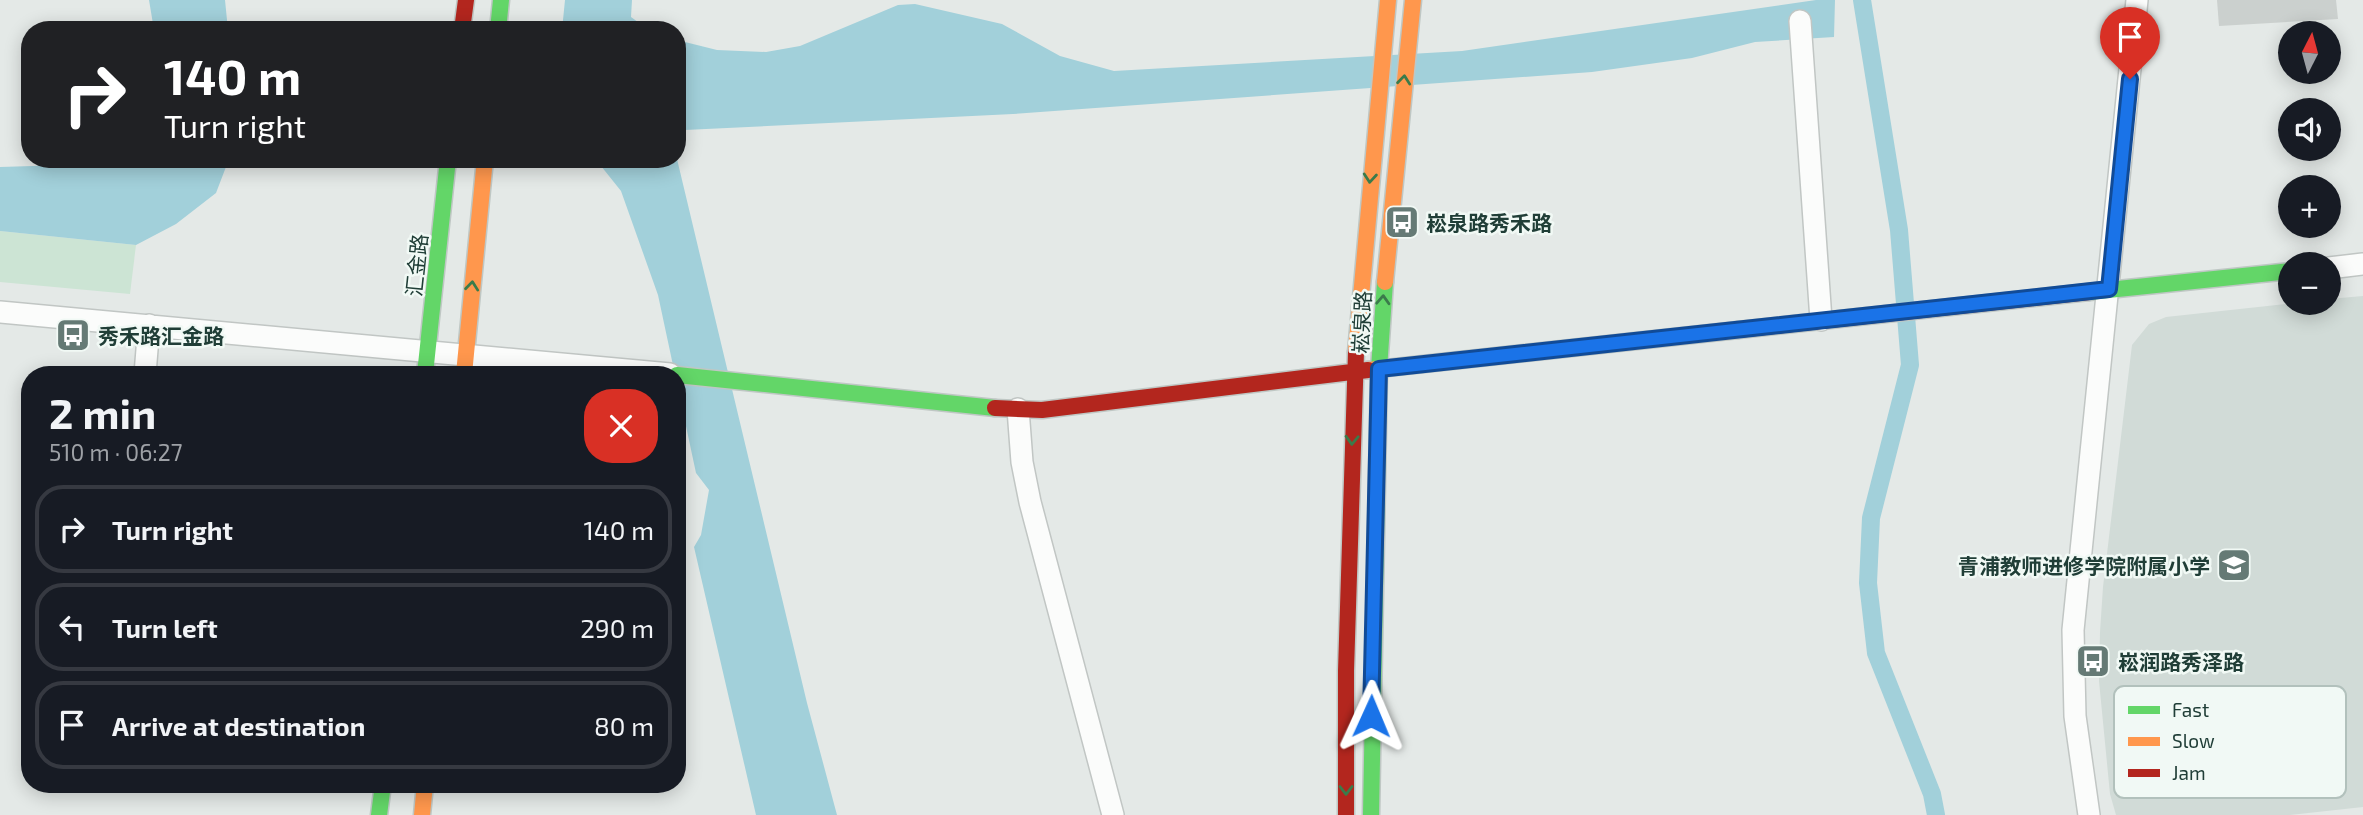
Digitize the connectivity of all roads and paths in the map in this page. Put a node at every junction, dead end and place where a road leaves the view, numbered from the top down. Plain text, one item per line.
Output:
1 (466, 0) edge
2 (501, 0) edge
3 (1388, 0) edge
4 (1413, 0) edge
5 (2137, 0) edge
6 (463, 21) edge
7 (499, 21) edge
8 (1800, 21) dead end
9 (447, 168) edge
10 (484, 168) edge
11 (2363, 264) edge
12 (2341, 267) edge
13 (2278, 272) edge
14 (2109, 289) junction
15 (0, 312) edge
16 (1821, 320) junction
17 (149, 325) junction
18 (428, 350) junction
19 (465, 364) edge
20 (146, 366) edge
21 (426, 366) edge
22 (510, 366) edge
23 (1379, 369) junction
24 (1354, 371) junction
25 (686, 376) edge
26 (1018, 409) junction
27 (382, 793) edge
28 (424, 793) edge
29 (379, 815) edge
30 (422, 815) edge
31 (1113, 815) edge
32 (1346, 815) edge
33 (1371, 815) edge
34 (2089, 815) edge

1 - 6 street
2 - 7 street
3 -> 24 street, 崧泉路
23 -> 4 street, 崧泉路
5 - 14 street
8 - 16 street
9 - 18 street, 汇金路
19 -> 10 street
11 - 12 street
13 - 14 street
14 - 16 street
14 - 34 street
15 - 17 street
16 - 23 street
17 - 18 street
17 - 20 street
18 - 19 street
18 - 21 street, 汇金路
19 - 22 street
23 - 24 street
23 - 33 street, 崧泉路
24 - 26 street
24 -> 32 street, 崧泉路
25 - 26 street
26 - 31 street
27 - 29 street
28 - 30 street

